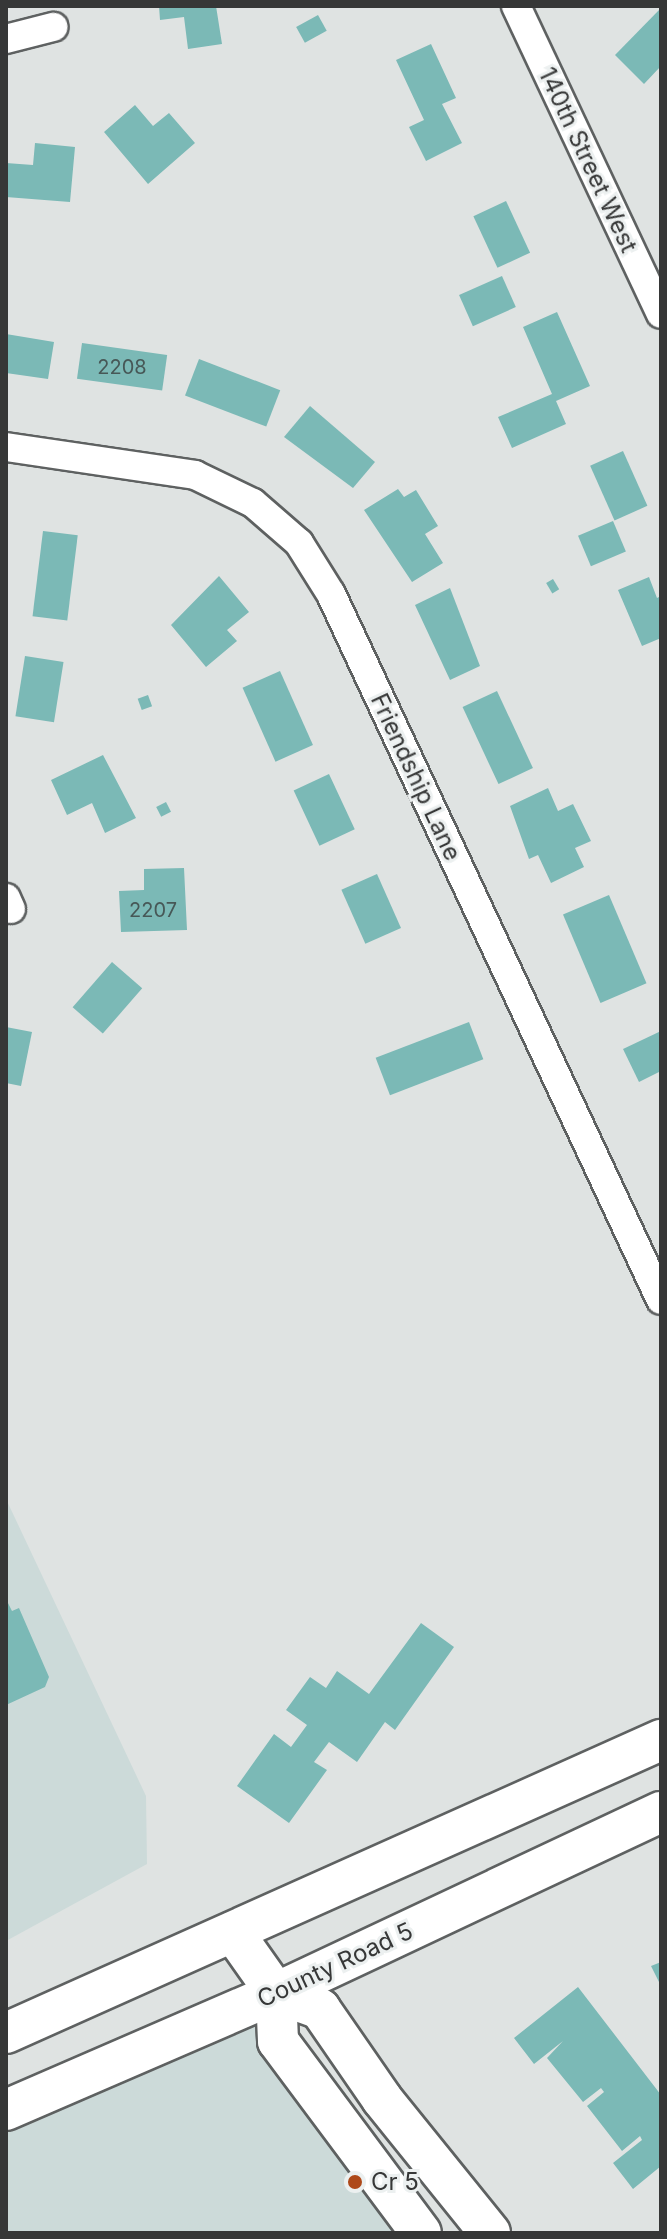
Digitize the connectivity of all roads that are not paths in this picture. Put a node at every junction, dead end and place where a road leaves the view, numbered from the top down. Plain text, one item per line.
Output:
1 (516, 6) edge
2 (53, 27) dead end
3 (6, 39) edge
4 (661, 314) edge
5 (6, 447) edge
6 (661, 1300) edge
7 (661, 1740) edge
8 (661, 1812) edge
9 (233, 1932) junction
10 (276, 1993) junction
11 (6, 2033) edge
12 (6, 2110) edge
13 (421, 2233) edge
14 (490, 2233) edge

1 - 4 street, 140th Street West
2 - 3 street
5 - 6 street, Friendship Lane
7 - 9 main road
8 - 10 main road, County Road 5
9 - 10 main road
9 - 11 main road
10 - 12 main road, County Road 5
10 - 13 main road
10 - 14 main road

